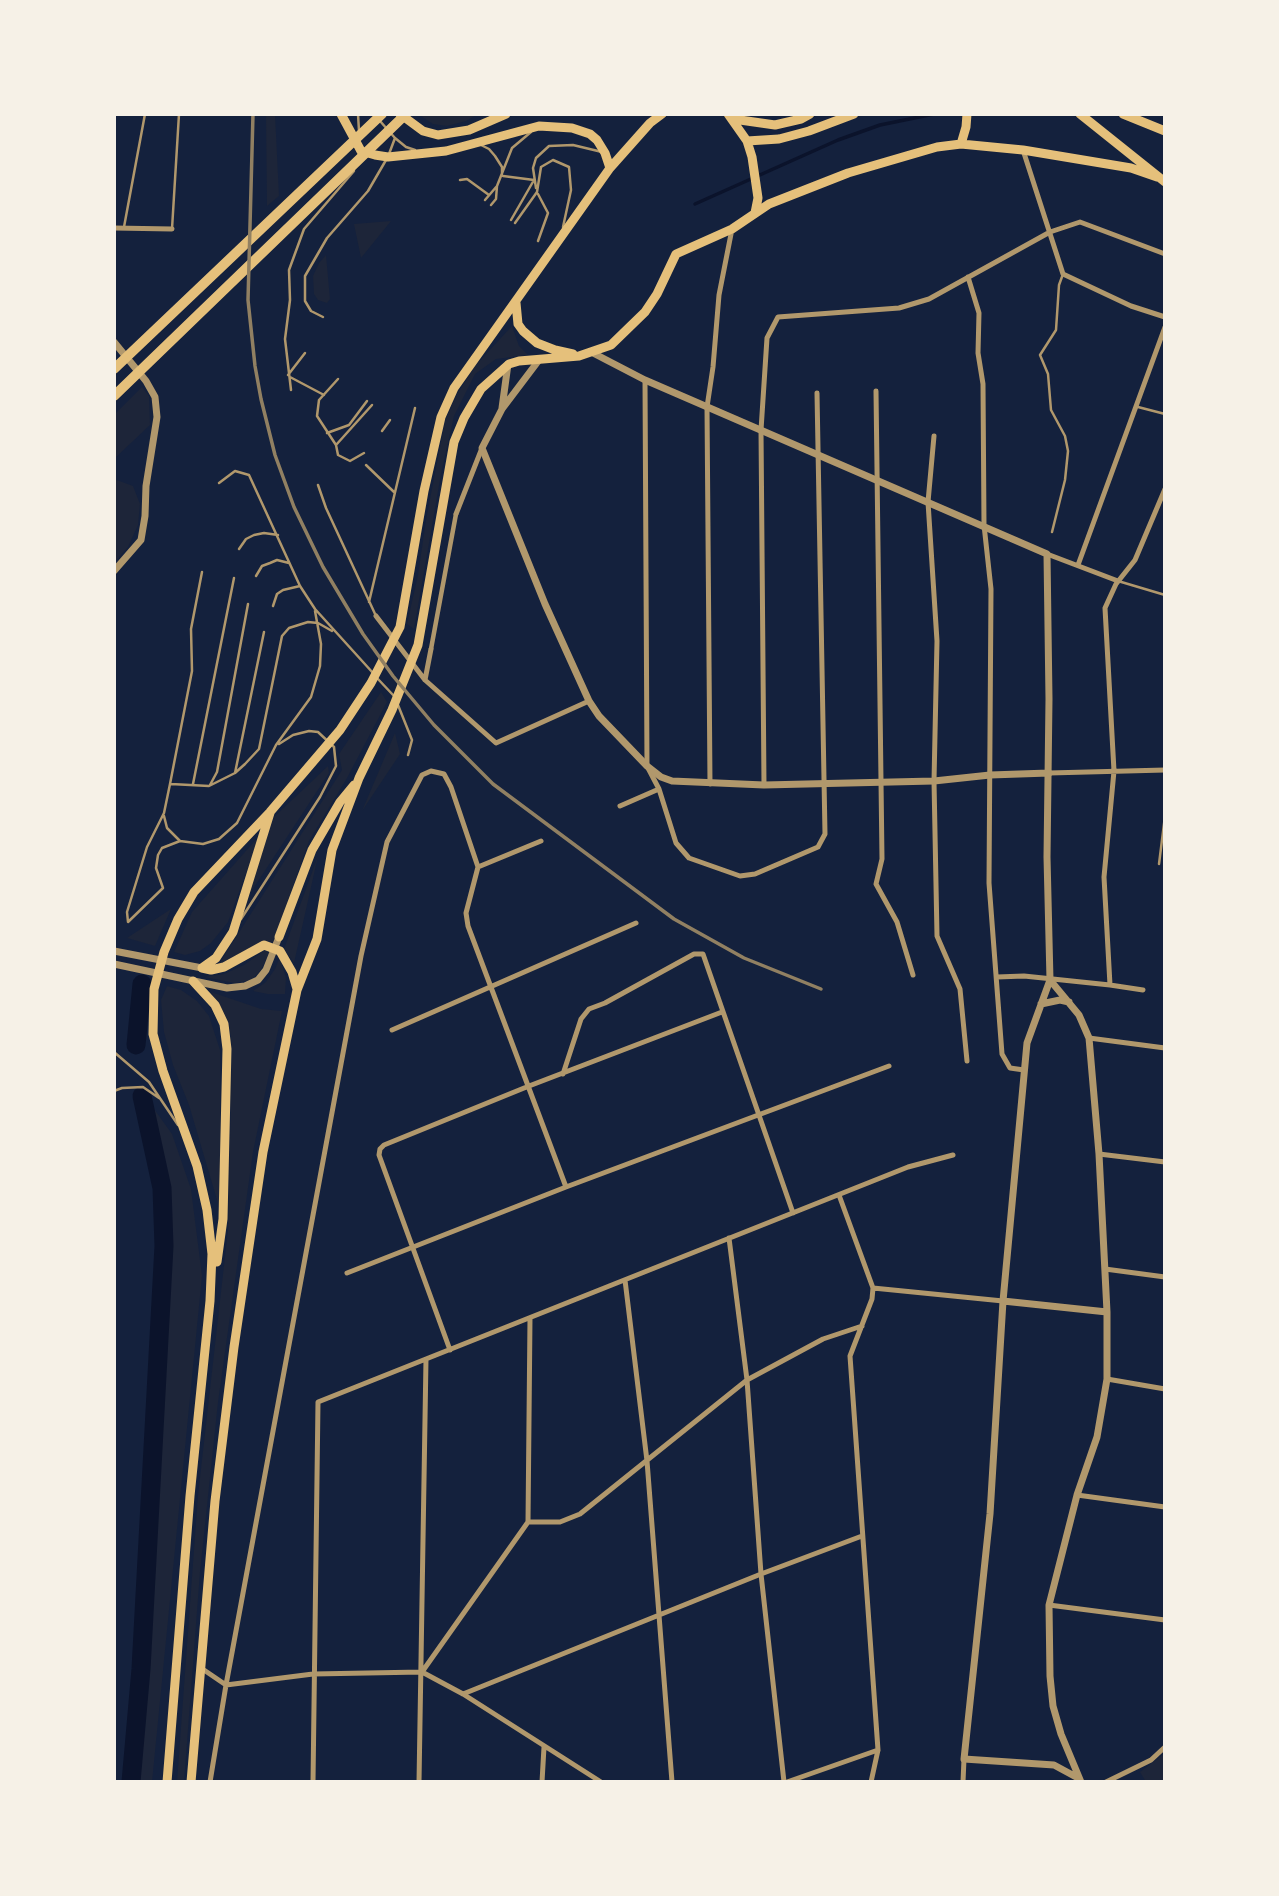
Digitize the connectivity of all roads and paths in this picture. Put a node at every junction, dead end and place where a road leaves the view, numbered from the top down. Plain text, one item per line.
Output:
1 (145, 114) edge
2 (179, 114) edge
3 (341, 114) edge
4 (358, 114) edge
5 (374, 114) edge
6 (382, 114) edge
7 (400, 114) edge
8 (406, 114) edge
9 (506, 114) edge
10 (662, 114) edge
11 (810, 114) edge
12 (854, 114) edge
13 (1080, 114) edge
14 (1123, 114) edge
15 (730, 116) edge
16 (966, 118) edge
17 (539, 126) junction
18 (1165, 131) edge
19 (395, 138) junction
20 (747, 141) junction
21 (478, 143) junction
22 (961, 144) junction
23 (1023, 150) junction
24 (361, 151) junction
25 (425, 153) junction
26 (605, 153) junction
27 (388, 157) junction
28 (610, 168) junction
29 (502, 176) junction
30 (1161, 179) edge
31 (460, 180) dead end
32 (534, 180) junction
33 (497, 186) junction
34 (537, 192) junction
35 (489, 195) junction
36 (485, 200) dead end
37 (491, 205) dead end
38 (755, 213) junction
39 (510, 220) dead end
40 (515, 223) dead end
41 (114, 228) edge
42 (124, 228) junction
43 (172, 229) joint
44 (732, 229) junction
45 (1050, 232) junction
46 (538, 241) dead end
47 (553, 250) junction
48 (1165, 254) edge
49 (1063, 274) junction
50 (968, 277) junction
51 (516, 303) junction
52 (323, 317) dead end
53 (1165, 317) edge
54 (1165, 327) edge
55 (114, 342) edge
56 (305, 353) dead end
57 (593, 353) junction
58 (579, 356) junction
59 (539, 360) junction
60 (509, 364) junction
61 (114, 369) edge
62 (288, 376) junction
63 (338, 379) dead end
64 (645, 380) junction
65 (291, 390) dead end
66 (876, 391) dead end
67 (117, 392) edge
68 (817, 393) dead end
69 (324, 395) junction
70 (368, 401) dead end
71 (372, 405) dead end
72 (707, 407) junction
73 (1136, 407) junction
74 (415, 408) dead end
75 (502, 408) junction
76 (1165, 414) edge
77 (390, 420) dead end
78 (761, 430) junction
79 (382, 431) dead end
80 (327, 433) junction
81 (934, 436) dead end
82 (336, 445) junction
83 (482, 448) junction
84 (365, 453) dead end
85 (817, 454) junction
86 (366, 465) dead end
87 (878, 481) junction
88 (219, 483) dead end
89 (317, 485) dead end
90 (1165, 489) edge
91 (394, 492) junction
92 (928, 502) junction
93 (456, 514) joint
94 (984, 525) junction
95 (1052, 532) dead end
96 (278, 535) junction
97 (240, 549) dead end
98 (1048, 554) junction
99 (289, 563) junction
100 (1078, 565) junction
101 (114, 572) edge
102 (202, 572) dead end
103 (256, 576) dead end
104 (234, 578) dead end
105 (1118, 581) junction
106 (300, 586) junction
107 (1165, 595) edge
108 (369, 602) junction
109 (248, 604) dead end
110 (273, 606) dead end
111 (315, 609) junction
112 (376, 616) joint
113 (318, 623) junction
114 (264, 632) dead end
115 (335, 632) junction
116 (431, 649) joint
117 (425, 680) junction
118 (589, 701) junction
119 (276, 745) junction
120 (408, 755) dead end
121 (647, 766) junction
122 (1165, 770) edge
123 (1114, 771) junction
124 (235, 773) junction
125 (1049, 773) junction
126 (990, 775) junction
127 (359, 779) junction
128 (934, 781) junction
129 (881, 782) junction
130 (170, 784) junction
131 (193, 784) junction
132 (710, 784) junction
133 (822, 784) junction
134 (764, 785) junction
135 (209, 786) junction
136 (659, 789) junction
137 (620, 806) dead end
138 (270, 811) junction
139 (164, 813) junction
140 (1165, 816) edge
141 (180, 841) junction
142 (541, 841) dead end
143 (1159, 864) dead end
144 (478, 867) junction
145 (636, 923) dead end
146 (233, 932) junction
147 (279, 937) joint
148 (114, 951) edge
149 (114, 964) edge
150 (202, 968) junction
151 (913, 975) dead end
152 (997, 977) junction
153 (1050, 979) junction
154 (193, 981) junction
155 (1110, 985) junction
156 (490, 988) junction
157 (297, 990) junction
158 (1143, 990) dead end
159 (1069, 1002) junction
160 (1041, 1004) junction
161 (722, 1012) junction
162 (392, 1030) dead end
163 (1089, 1038) junction
164 (1165, 1048) edge
165 (114, 1052) edge
166 (967, 1061) dead end
167 (889, 1066) dead end
168 (1024, 1070) junction
169 (563, 1074) junction
170 (529, 1086) junction
171 (114, 1091) edge
172 (162, 1100) junction
173 (757, 1115) junction
174 (1099, 1154) junction
175 (953, 1155) dead end
176 (1165, 1162) edge
177 (197, 1166) junction
178 (566, 1187) junction
179 (839, 1195) junction
180 (793, 1213) junction
181 (729, 1238) junction
182 (414, 1248) junction
183 (1105, 1269) junction
184 (347, 1273) dead end
185 (1165, 1277) edge
186 (625, 1280) junction
187 (873, 1288) junction
188 (211, 1301) junction
189 (1003, 1301) junction
190 (1107, 1312) junction
191 (530, 1318) junction
192 (862, 1326) junction
193 (450, 1350) junction
194 (426, 1359) junction
195 (1107, 1379) junction
196 (747, 1380) junction
197 (1165, 1389) edge
198 (647, 1461) junction
199 (1077, 1496) junction
200 (1165, 1507) edge
201 (528, 1522) junction
202 (862, 1536) junction
203 (761, 1574) junction
204 (1049, 1605) junction
205 (659, 1617) junction
206 (1165, 1620) edge
207 (201, 1668) junction
208 (422, 1672) junction
209 (313, 1674) junction
210 (226, 1685) junction
211 (463, 1694) junction
212 (544, 1747) junction
213 (1165, 1747) edge
214 (878, 1750) junction
215 (1068, 1754) junction
216 (964, 1759) junction
217 (1054, 1765) junction
218 (1080, 1780) edge
219 (167, 1782) edge
220 (191, 1782) edge
221 (210, 1782) edge
222 (313, 1782) edge
223 (419, 1782) edge
224 (542, 1782) edge
225 (601, 1782) edge
226 (672, 1782) edge
227 (786, 1782) edge
228 (871, 1782) edge
229 (963, 1782) edge
230 (1106, 1782) edge

1 - 42 lane
2 - 43 lane
3 - 24 highway
4 - 24 lane
5 - 19 lane
6 - 61 highway
7 - 9 highway
8 - 67 highway
10 - 28 highway
11 - 15 highway
12 - 20 highway
13 - 30 highway
14 - 18 highway
15 - 20 highway
16 - 22 highway
17 - 21 highway
17 - 26 highway
17 - 29 lane
19 - 25 lane
19 - 27 lane
20 - 38 highway
21 - 25 highway
21 - 29 lane
22 - 23 highway
22 - 38 highway
23 - 30 highway
23 - 45 street
24 - 27 highway
24 - 62 lane
25 - 27 highway
26 - 28 highway
26 - 32 lane
27 - 52 lane
28 - 47 highway
29 - 32 lane
29 - 33 lane
31 - 35 lane
32 - 34 lane
32 - 39 lane
33 - 35 lane
33 - 37 lane
34 - 40 lane
34 - 46 lane
34 - 47 lane
35 - 36 lane
38 - 44 highway
41 - 42 street
42 - 43 street
44 - 57 highway
44 - 72 street
45 - 48 street
45 - 49 street
45 - 50 street
47 - 51 highway
49 - 53 street
49 - 95 lane
50 - 78 street
50 - 94 street
51 - 58 highway
51 - 138 highway
54 - 73 street
55 - 101 street
56 - 62 lane
57 - 58 highway
57 - 64 street
58 - 59 highway
59 - 60 highway
59 - 75 street
60 - 75 street
60 - 127 highway
62 - 65 lane
62 - 69 lane
63 - 69 lane
64 - 72 street
64 - 121 street
66 - 87 street
68 - 85 street
69 - 80 lane
70 - 80 lane
71 - 82 lane
72 - 78 street
72 - 132 street
73 - 76 lane
73 - 100 street
74 - 91 lane
75 - 83 street
77 - 79 lane
78 - 85 street
78 - 134 street
80 - 82 lane
81 - 92 street
82 - 84 lane
83 - 93 street
83 - 118 street
85 - 87 street
85 - 133 street
86 - 91 lane
87 - 92 street
87 - 129 street
88 - 96 lane
89 - 108 lane
90 - 105 street
91 - 108 lane
92 - 94 street
92 - 128 street
93 - 116 street
94 - 98 street
94 - 126 street
96 - 97 lane
96 - 99 lane
98 - 100 street
98 - 125 street
99 - 103 lane
99 - 106 lane
100 - 105 street
102 - 130 lane
104 - 131 lane
105 - 107 lane
105 - 123 street
106 - 110 lane
106 - 111 lane
108 - 112 lane
109 - 135 lane
111 - 113 lane
111 - 115 lane
112 - 117 street
113 - 115 lane
113 - 119 lane
113 - 124 lane
114 - 124 lane
115 - 120 lane
116 - 117 street
117 - 118 street
118 - 121 street
119 - 141 lane
119 - 146 lane
121 - 132 street
121 - 136 street
122 - 123 street
123 - 125 street
123 - 155 street
124 - 135 lane
125 - 126 street
125 - 153 street
126 - 128 street
126 - 152 street
127 - 147 highway
127 - 157 highway
128 - 129 street
128 - 166 street
129 - 133 street
129 - 151 street
130 - 131 lane
130 - 139 lane
131 - 135 lane
132 - 134 street
133 - 134 street
133 - 136 street
136 - 137 street
138 - 146 highway
138 - 177 highway
139 - 141 lane
139 - 141 lane
140 - 143 lane
142 - 144 street
144 - 156 street
144 - 210 street
145 - 156 street
146 - 150 highway
147 - 154 street
148 - 150 street
149 - 154 street
150 - 157 highway
152 - 153 street
152 - 168 street
153 - 155 street
153 - 159 street
153 - 160 street
154 - 188 highway
155 - 158 street
156 - 162 street
156 - 170 street
157 - 207 highway
159 - 160 street
159 - 163 street
160 - 168 street
161 - 169 street
161 - 169 street
161 - 173 street
163 - 164 street
163 - 174 street
165 - 172 lane
167 - 173 street
168 - 189 street
169 - 170 street
170 - 178 street
170 - 182 street
171 - 172 lane
172 - 177 lane
173 - 178 street
173 - 180 street
174 - 176 street
174 - 183 street
175 - 179 street
177 - 188 highway
178 - 182 street
179 - 180 street
179 - 187 street
180 - 181 street
181 - 186 street
181 - 196 street
182 - 184 street
182 - 193 street
183 - 185 street
183 - 190 street
186 - 191 street
186 - 198 street
187 - 189 street
187 - 192 street
188 - 219 highway
189 - 190 street
189 - 216 street
190 - 195 street
191 - 193 street
191 - 201 street
192 - 196 street
192 - 202 street
193 - 194 street
194 - 208 street
194 - 209 street
195 - 197 street
195 - 199 street
196 - 198 street
196 - 203 street
198 - 201 street
198 - 205 street
199 - 200 street
199 - 204 street
201 - 208 street
202 - 203 street
202 - 214 street
203 - 205 street
203 - 227 street
204 - 206 street
204 - 215 street
205 - 211 street
205 - 226 street
207 - 210 street
207 - 220 highway
208 - 209 street
208 - 211 street
208 - 223 street
209 - 210 street
209 - 222 street
210 - 221 street
211 - 212 street
212 - 224 street
212 - 225 street
213 - 230 street
214 - 227 street
214 - 228 street
215 - 217 street
215 - 218 street
216 - 217 street
216 - 229 street
217 - 218 street

